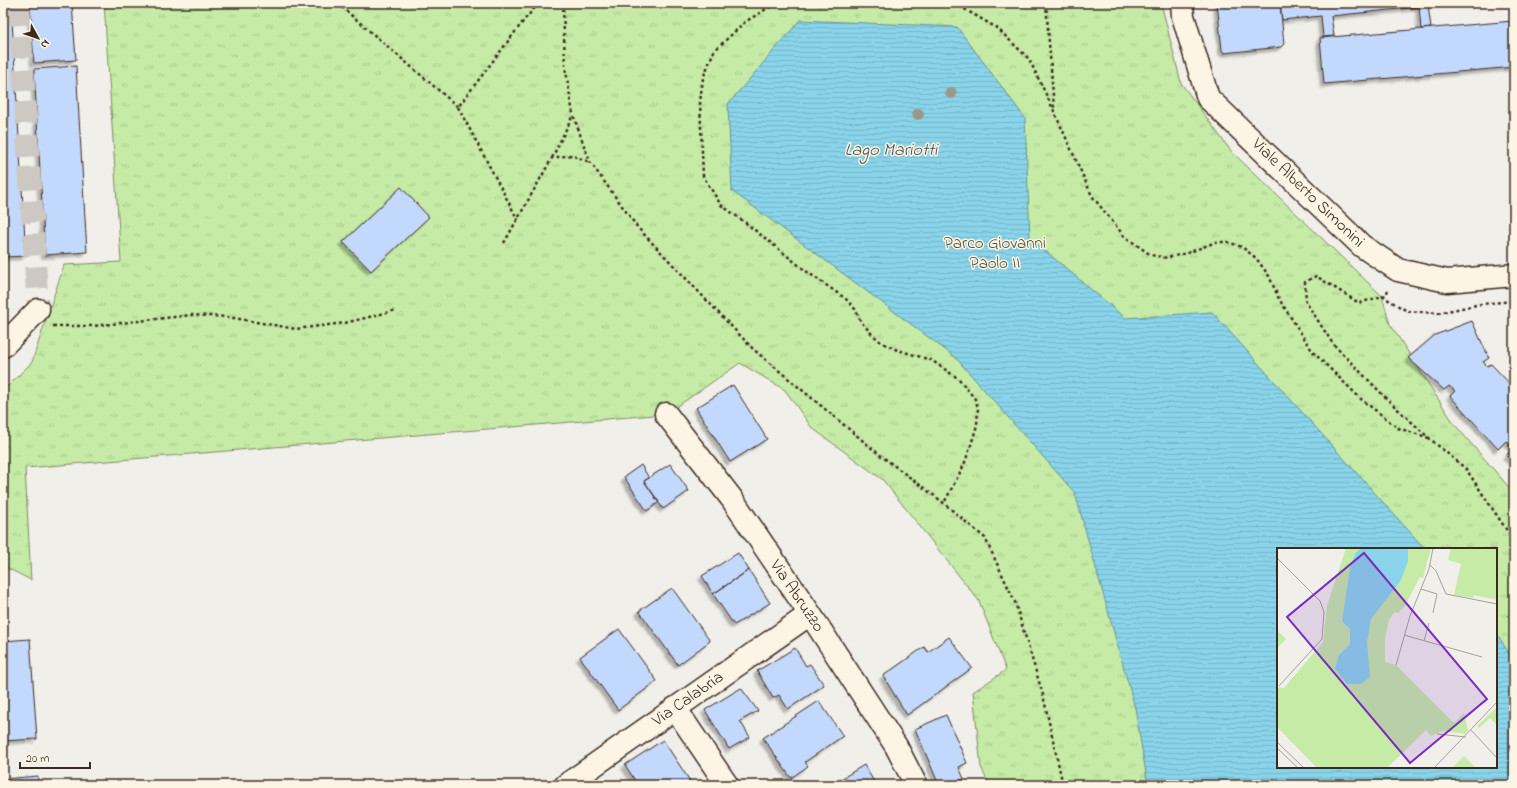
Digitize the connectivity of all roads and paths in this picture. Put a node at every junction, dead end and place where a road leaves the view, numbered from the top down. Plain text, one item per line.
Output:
1 (336, 3) edge
2 (539, 3) edge
3 (563, 3) edge
4 (776, 3) edge
5 (954, 3) edge
6 (1046, 3) edge
7 (1182, 3) edge
8 (458, 108) junction
9 (1054, 110) junction
10 (573, 114) junction
11 (552, 158) junction
12 (590, 162) junction
13 (518, 220) junction
14 (504, 243) dead end
15 (1398, 270) junction
16 (1514, 275) edge
17 (1382, 296) junction
18 (1514, 301) edge
19 (38, 310) dead end
20 (397, 310) dead end
21 (19, 329) junction
22 (3, 346) edge
23 (666, 414) dead end
24 (1430, 438) junction
25 (944, 503) junction
26 (1514, 541) edge
27 (810, 614) junction
28 (676, 708) junction
29 (566, 785) edge
30 (726, 785) edge
31 (916, 785) edge
32 (1063, 785) edge

1 - 8 path
2 - 8 path
3 - 10 path
4 - 25 path
5 - 9 path
6 - 9 path
7 - 15 street, Viale Alberto Simonini
8 - 13 path
9 - 24 path
10 - 11 path
10 - 12 path
11 - 12 path
11 - 13 path
12 - 25 path
13 - 14 path
15 - 16 street, Viale Alberto Simonini
15 - 17 path
17 - 18 path
17 - 24 path
19 - 21 street
20 - 21 path
21 - 22 street
23 - 27 street, Via Abruzzo
24 - 26 path
25 - 32 path
27 - 28 street, Via Calabria
27 - 31 street, Via Abruzzo
28 - 29 street, Via Calabria
28 - 30 street

